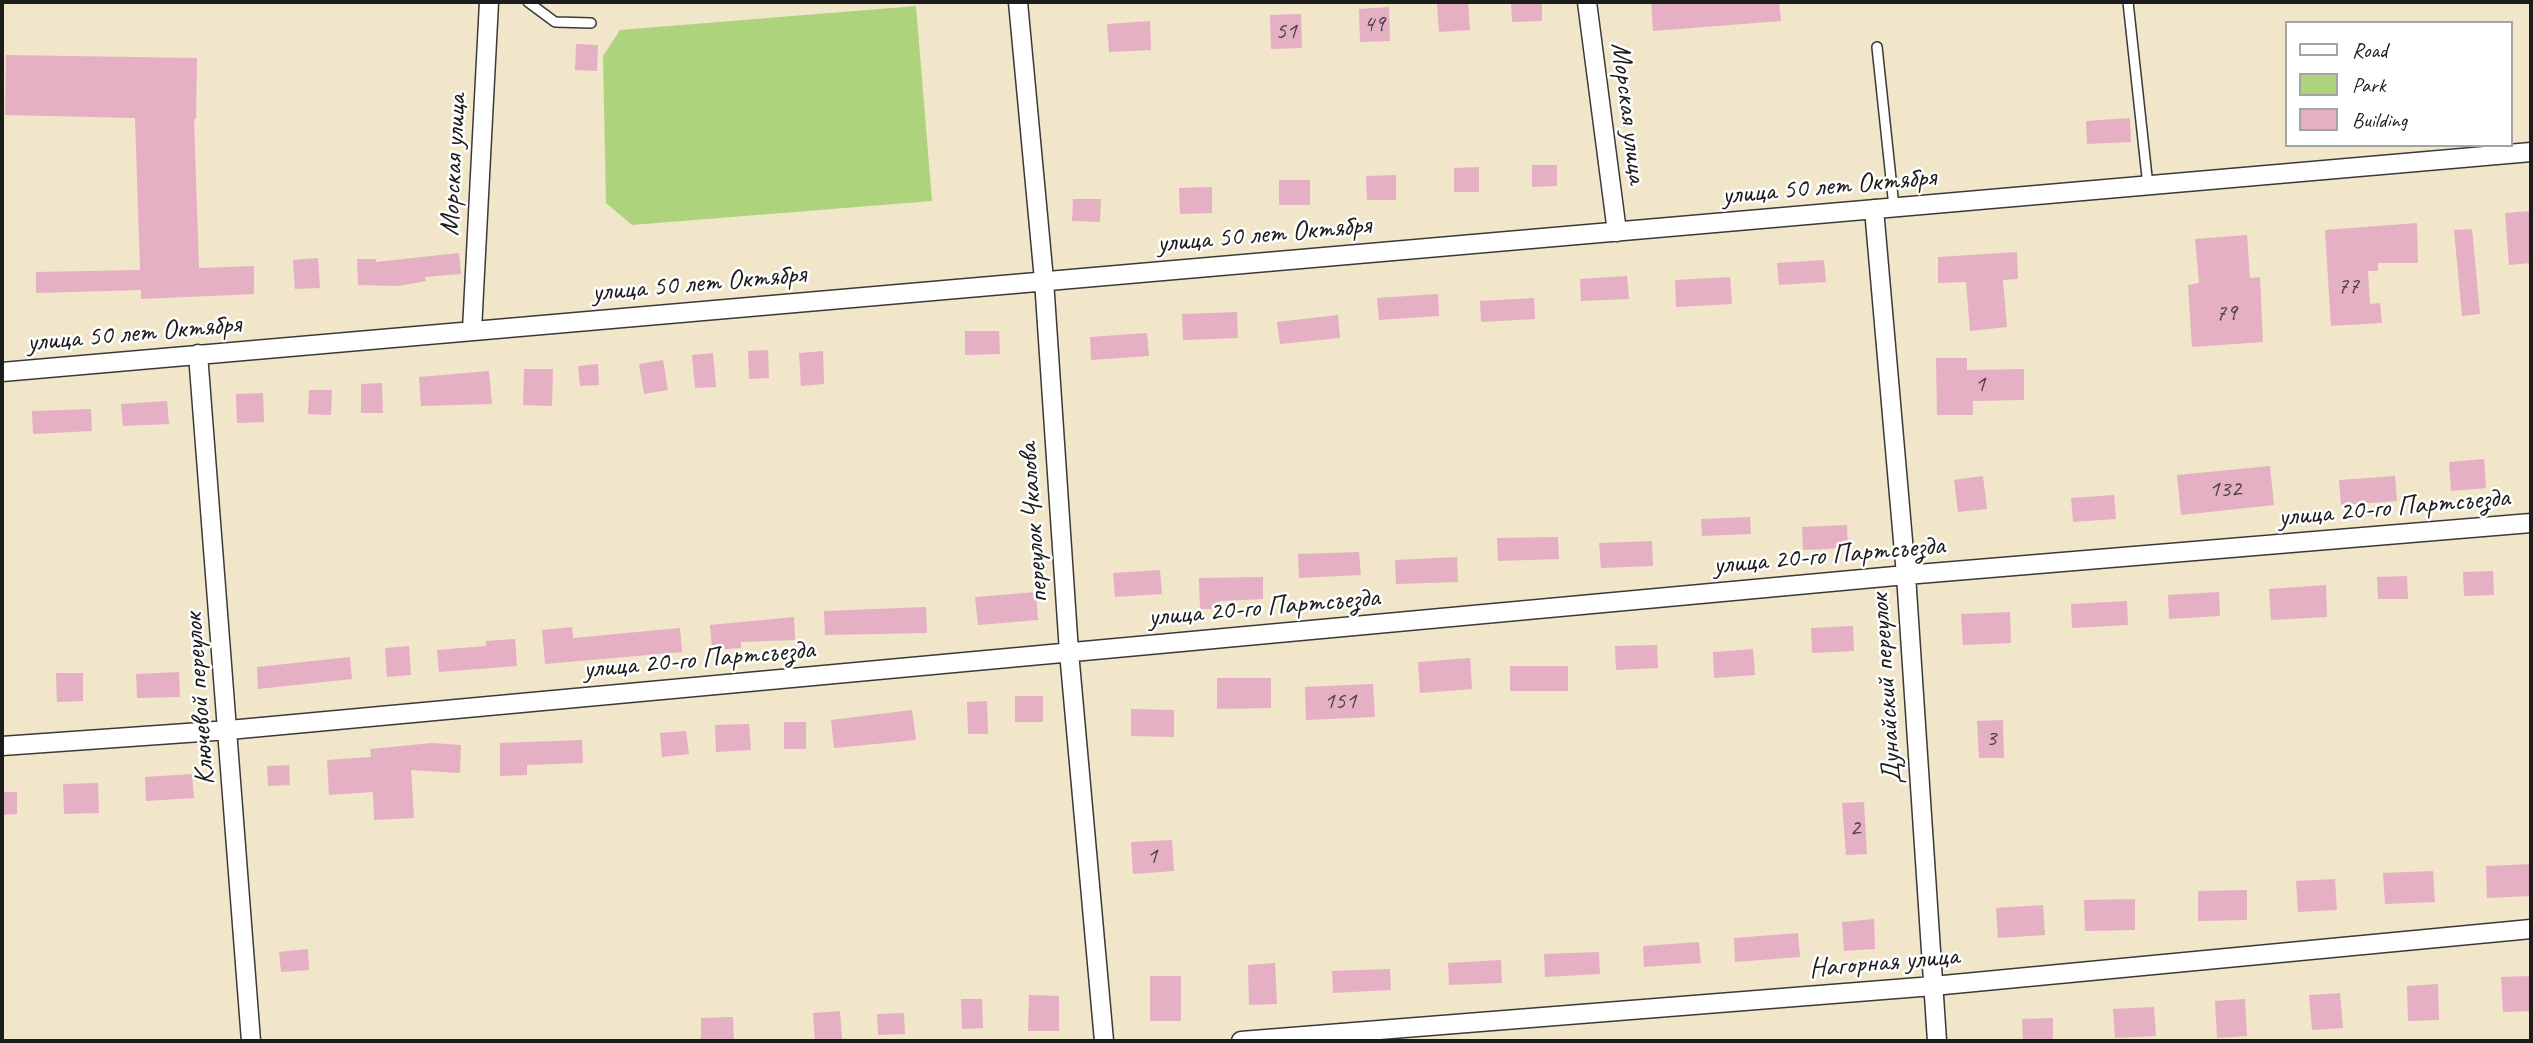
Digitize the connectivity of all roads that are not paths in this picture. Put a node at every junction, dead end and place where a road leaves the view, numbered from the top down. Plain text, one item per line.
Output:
1 (489, 2) edge
2 (528, 2) edge
3 (1018, 2) edge
4 (1587, 2) edge
5 (2128, 2) edge
6 (591, 23) dead end
7 (1877, 47) dead end
8 (2531, 152) edge
9 (2148, 186) junction
10 (1894, 207) junction
11 (1874, 209) junction
12 (1617, 232) junction
13 (1044, 280) junction
14 (472, 330) junction
15 (198, 354) junction
16 (2, 372) edge
17 (2531, 523) edge
18 (1906, 575) junction
19 (1069, 652) junction
20 (229, 730) junction
21 (2, 746) edge
22 (2531, 929) edge
23 (1933, 986) junction
24 (251, 1041) edge
25 (1104, 1041) edge
26 (1241, 1041) edge
27 (1937, 1041) edge

1 - 14 street, Морская улица
2 - 6 lane
3 - 13 street, переулок Чкалова
4 - 12 street, Морская улица
5 - 9 lane
7 - 10 lane
8 - 9 street, улица 50 лет Октября
9 - 10 street, улица 50 лет Октября
10 - 11 street, улица 50 лет Октября
11 - 12 street, улица 50 лет Октября
11 - 18 street, Дунайский переулок
12 - 13 street, улица 50 лет Октября
13 - 14 street, улица 50 лет Октября
13 - 19 street, переулок Чкалова
14 - 15 street, улица 50 лет Октября
15 - 16 street, улица 50 лет Октября
15 - 20 street, Ключевой переулок
17 - 18 street, улица 20-го Партсъезда
18 - 19 street, улица 20-го Партсъезда
18 - 23 street, Дунайский переулок
19 - 20 street, улица 20-го Партсъезда
19 - 25 street, переулок Чкалова
20 - 21 street, улица 20-го Партсъезда
20 - 24 street, Ключевой переулок
22 - 23 street, Нагорная улица
23 - 26 street, Нагорная улица
23 - 27 street, Дунайский переулок

